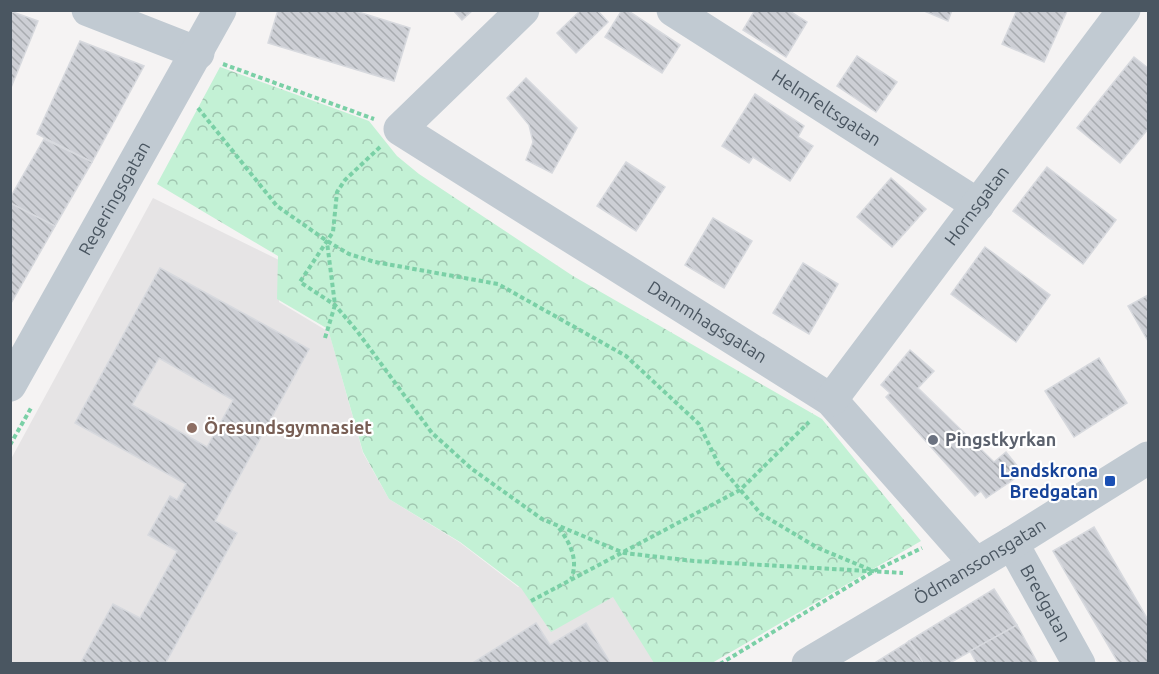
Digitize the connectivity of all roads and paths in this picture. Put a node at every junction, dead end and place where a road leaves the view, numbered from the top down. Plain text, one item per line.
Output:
1 (88, 10) edge
2 (220, 10) edge
3 (523, 10) edge
4 (673, 10) edge
5 (1124, 10) edge
6 (209, 58) junction
7 (197, 107) dead end
8 (400, 129) junction
9 (978, 206) junction
10 (327, 241) junction
11 (335, 305) junction
12 (325, 338) dead end
13 (10, 385) edge
14 (831, 400) junction
15 (1149, 458) edge
16 (740, 490) junction
17 (559, 527) junction
18 (954, 537) junction
19 (1012, 543) junction
20 (624, 553) junction
21 (975, 563) junction
22 (874, 571) junction
23 (908, 573) dead end
24 (570, 580) junction
25 (531, 601) dead end
26 (720, 663) edge
27 (808, 663) edge
28 (1079, 663) edge

1 - 6 street
2 - 6 street, Regeringsgatan
3 - 8 street
4 - 9 street, Helmfeltsgatan
5 - 9 street, Hornsgatan
6 - 8 path
6 - 13 street, Regeringsgatan
7 - 10 path
8 - 10 path
8 - 14 street, Dammhagsgatan
9 - 14 street, Hornsgatan
10 - 11 path
10 - 11 path
10 - 16 path
11 - 12 path
11 - 17 path
14 - 16 path
14 - 18 street, Dammhagsgatan
15 - 19 street, Ödmanssonsgatan
16 - 20 path
16 - 22 path
17 - 20 path
17 - 24 path
18 - 21 street, Dammhagsgatan
18 - 22 path
19 - 21 street, Ödmanssonsgatan
19 - 28 street, Bredgatan
20 - 22 path
20 - 24 path
21 - 27 street, Ödmanssonsgatan
22 - 23 path
22 - 26 path
24 - 25 path

